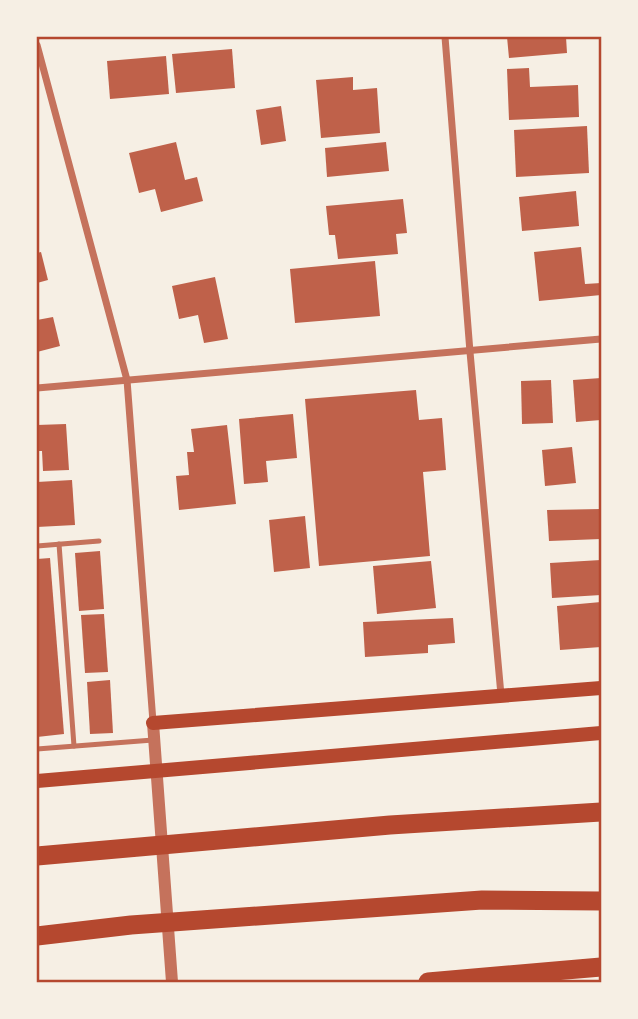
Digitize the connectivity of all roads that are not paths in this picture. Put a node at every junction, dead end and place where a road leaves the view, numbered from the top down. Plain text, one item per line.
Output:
1 (445, 37) edge
2 (37, 45) edge
3 (601, 339) edge
4 (470, 352) junction
5 (127, 380) junction
6 (37, 388) edge
7 (99, 541) dead end
8 (59, 544) junction
9 (37, 546) edge
10 (601, 688) edge
11 (501, 695) junction
12 (153, 723) junction
13 (601, 733) edge
14 (153, 740) junction
15 (74, 746) junction
16 (37, 749) edge
17 (37, 781) edge
18 (601, 812) edge
19 (37, 856) edge
20 (601, 901) edge
21 (37, 936) edge
22 (601, 967) edge
23 (172, 982) edge
24 (428, 982) edge

1 - 4 street
2 - 5 street
3 - 4 street
4 - 5 street
4 - 11 street
5 - 6 street
5 - 12 street
7 - 8 lane
8 - 9 lane
8 - 15 lane
10 - 11 main road
11 - 12 main road
12 - 14 street
13 - 17 main road
14 - 15 lane
14 - 23 street
15 - 16 lane
18 - 19 highway
20 - 21 highway
22 - 24 highway

